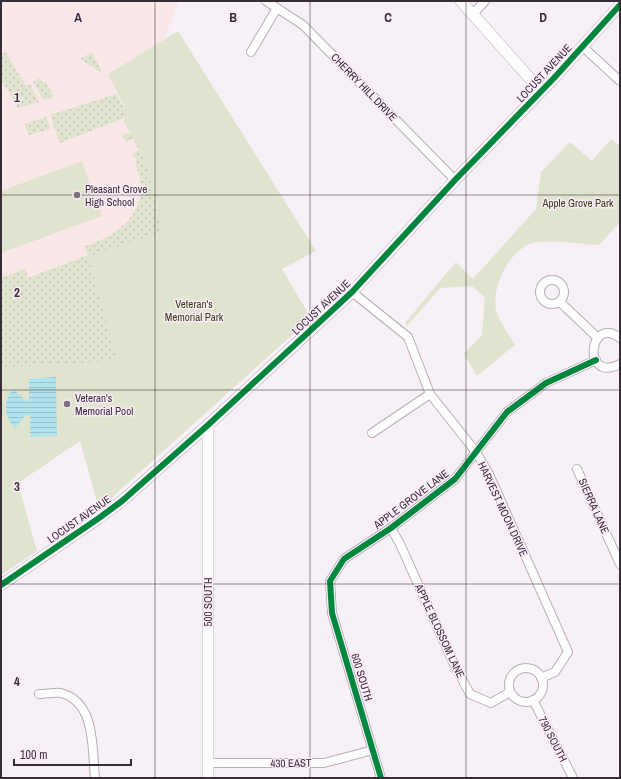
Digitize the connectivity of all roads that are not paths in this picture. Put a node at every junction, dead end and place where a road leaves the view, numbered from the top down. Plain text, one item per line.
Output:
1 (266, 1) edge
2 (461, 1) edge
3 (486, 1) edge
4 (620, 5) edge
5 (277, 8) junction
6 (473, 14) junction
7 (582, 46) junction
8 (251, 52) dead end
9 (620, 81) edge
10 (541, 91) junction
11 (455, 180) junction
12 (352, 292) junction
13 (560, 302) dead end
14 (598, 338) junction
15 (620, 338) edge
16 (596, 360) junction
17 (620, 364) edge
18 (430, 394) junction
19 (208, 425) junction
20 (372, 434) dead end
21 (476, 452) junction
22 (577, 469) dead end
23 (391, 528) junction
24 (620, 564) edge
25 (330, 581) joint
26 (1, 585) edge
27 (541, 678) junction
28 (510, 692) junction
29 (39, 694) dead end
30 (533, 700) junction
31 (373, 750) junction
32 (208, 763) junction
33 (95, 778) edge
34 (208, 778) edge
35 (381, 778) edge
36 (573, 778) edge

1 - 5 street, CHERRY HILL DRIVE
2 - 6 street
3 - 6 street
4 - 7 street, LOCUST AVENUE
5 - 8 street
5 - 11 street, CHERRY HILL DRIVE
6 - 10 street
7 - 9 street
7 - 10 street, LOCUST AVENUE
10 - 11 street, LOCUST AVENUE
11 - 12 street, LOCUST AVENUE
12 - 18 street, HARVEST MOON DRIVE
12 - 19 street, LOCUST AVENUE
13 - 14 street
14 - 15 street
14 - 16 street
16 - 17 street
16 - 21 street, APPLE GROVE LANE
18 - 20 street
18 - 21 street, HARVEST MOON DRIVE
19 - 26 street, LOCUST AVENUE
19 - 32 street, 500 SOUTH
21 - 23 street, APPLE GROVE LANE
21 - 27 street, HARVEST MOON DRIVE
22 - 24 street, SIERRA LANE
23 - 25 street, APPLE GROVE LANE
23 - 28 street, APPLE BLOSSOM LANE
25 - 31 street, 600 SOUTH
27 - 28 street
27 - 30 street
28 - 30 street
29 - 33 street
30 - 36 street, 790 SOUTH
31 - 32 street, 430 EAST
31 - 35 street, 600 SOUTH
32 - 34 street, 500 SOUTH

